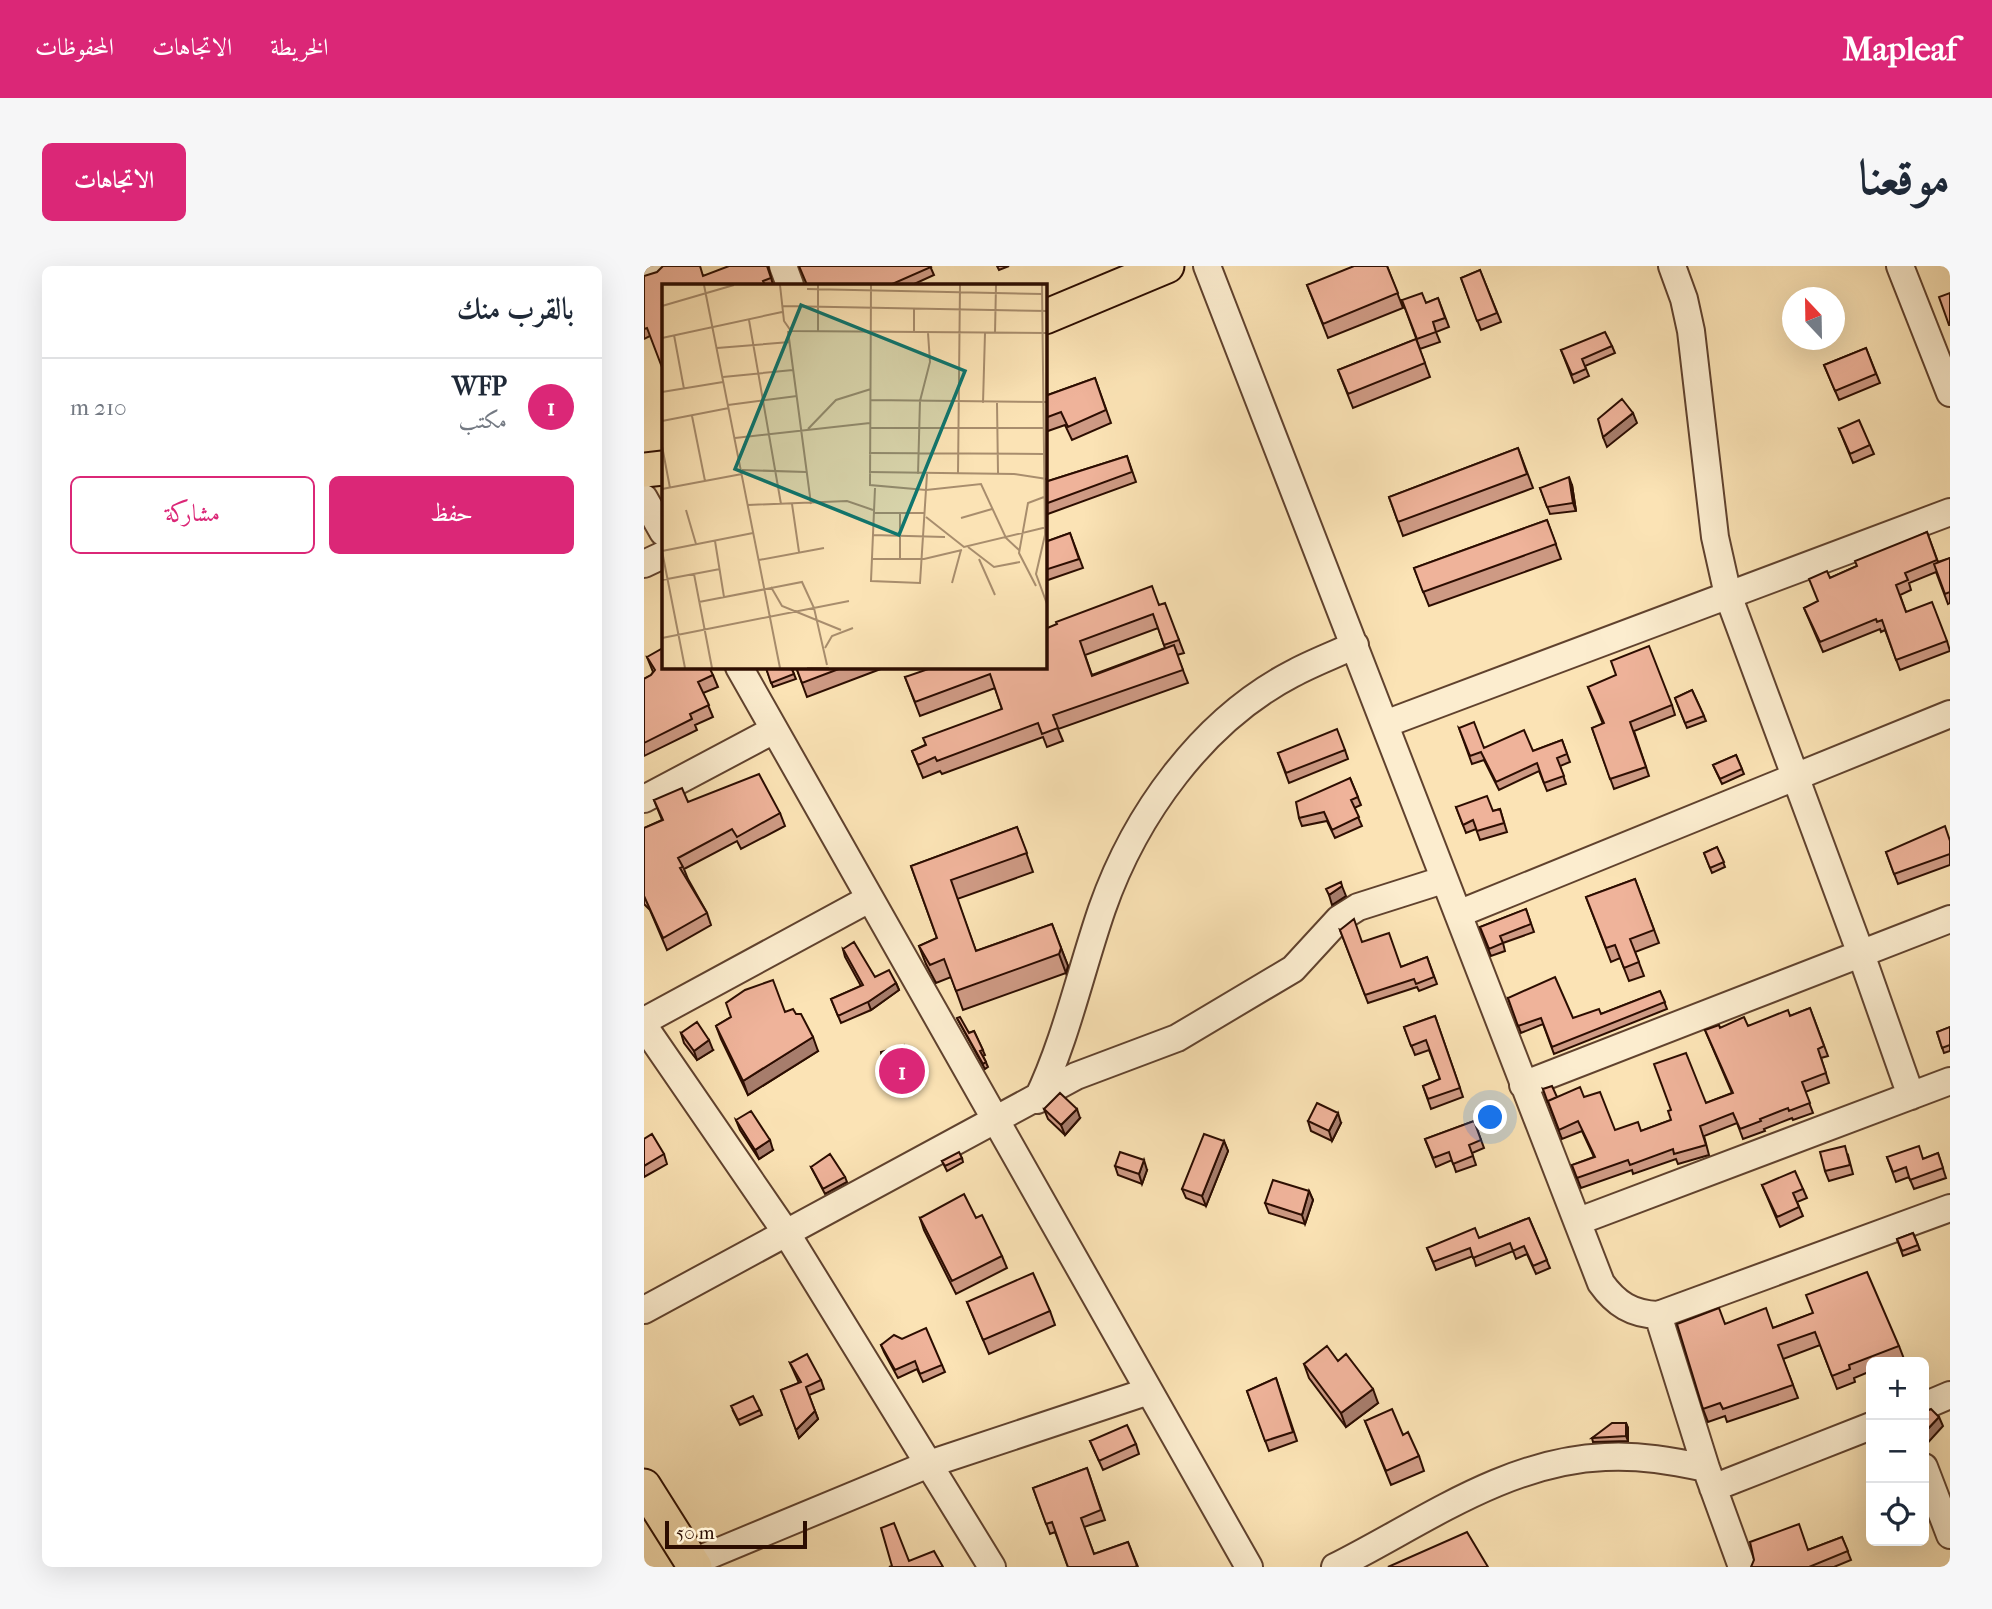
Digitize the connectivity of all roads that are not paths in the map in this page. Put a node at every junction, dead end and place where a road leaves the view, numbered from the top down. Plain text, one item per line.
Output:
1 (654, 266) edge
2 (783, 266) edge
3 (1167, 266) edge
4 (1207, 266) edge
5 (1672, 266) edge
6 (1900, 266) edge
7 (644, 270) edge
8 (790, 284) edge
9 (1046, 317) edge
10 (1950, 393) edge
11 (662, 468) edge
12 (644, 470) edge
13 (644, 498) edge
14 (1950, 512) edge
15 (662, 530) edge
16 (662, 556) edge
17 (644, 565) edge
18 (1728, 595) junction
19 (1354, 645) junction
20 (740, 668) edge
21 (1950, 714) edge
22 (1385, 724) junction
23 (774, 730) junction
24 (1794, 776) junction
25 (644, 799) edge
26 (1443, 880) junction
27 (869, 899) junction
28 (1458, 914) junction
29 (1950, 919) edge
30 (1861, 954) junction
31 (644, 1023) edge
32 (1950, 1081) edge
33 (1523, 1085) junction
34 (1910, 1096) junction
35 (1037, 1100) junction
36 (995, 1121) junction
37 (1950, 1208) edge
38 (1578, 1221) junction
39 (787, 1234) junction
40 (644, 1310) edge
41 (1657, 1315) junction
42 (1149, 1391) junction
43 (1950, 1395) edge
44 (1929, 1404) edge
45 (1866, 1428) edge
46 (929, 1464) junction
47 (1709, 1478) junction
48 (1929, 1480) edge
49 (644, 1486) edge
50 (1950, 1535) edge
51 (694, 1565) edge
52 (992, 1567) edge
53 (1249, 1567) edge
54 (1335, 1567) edge
55 (1742, 1567) edge

1 - 7 street
2 - 8 street
3 - 9 main road
4 - 19 street
5 - 18 street
6 - 10 street
11 - 12 main road
13 - 15 street
14 - 18 street
16 - 17 street
18 - 22 street
18 - 24 street
19 - 22 street
19 - 35 street
20 - 23 street
21 - 24 street
22 - 26 street
23 - 25 street
23 - 27 street
24 - 28 street
24 - 30 street
26 - 28 street
26 - 35 street
27 - 31 street
27 - 36 street
28 - 33 street
29 - 30 street
30 - 33 street
30 - 34 street
31 - 39 street
32 - 34 street
33 - 38 street
34 - 38 street
35 - 36 street
36 - 39 street
36 - 42 street
37 - 41 street
38 - 41 street
39 - 40 street
39 - 46 street
41 - 47 street
42 - 46 street
42 - 53 street
43 - 44 street
45 - 47 street
46 - 51 street
46 - 52 street
47 - 54 street
47 - 55 street
48 - 50 street
49 - 51 main road

